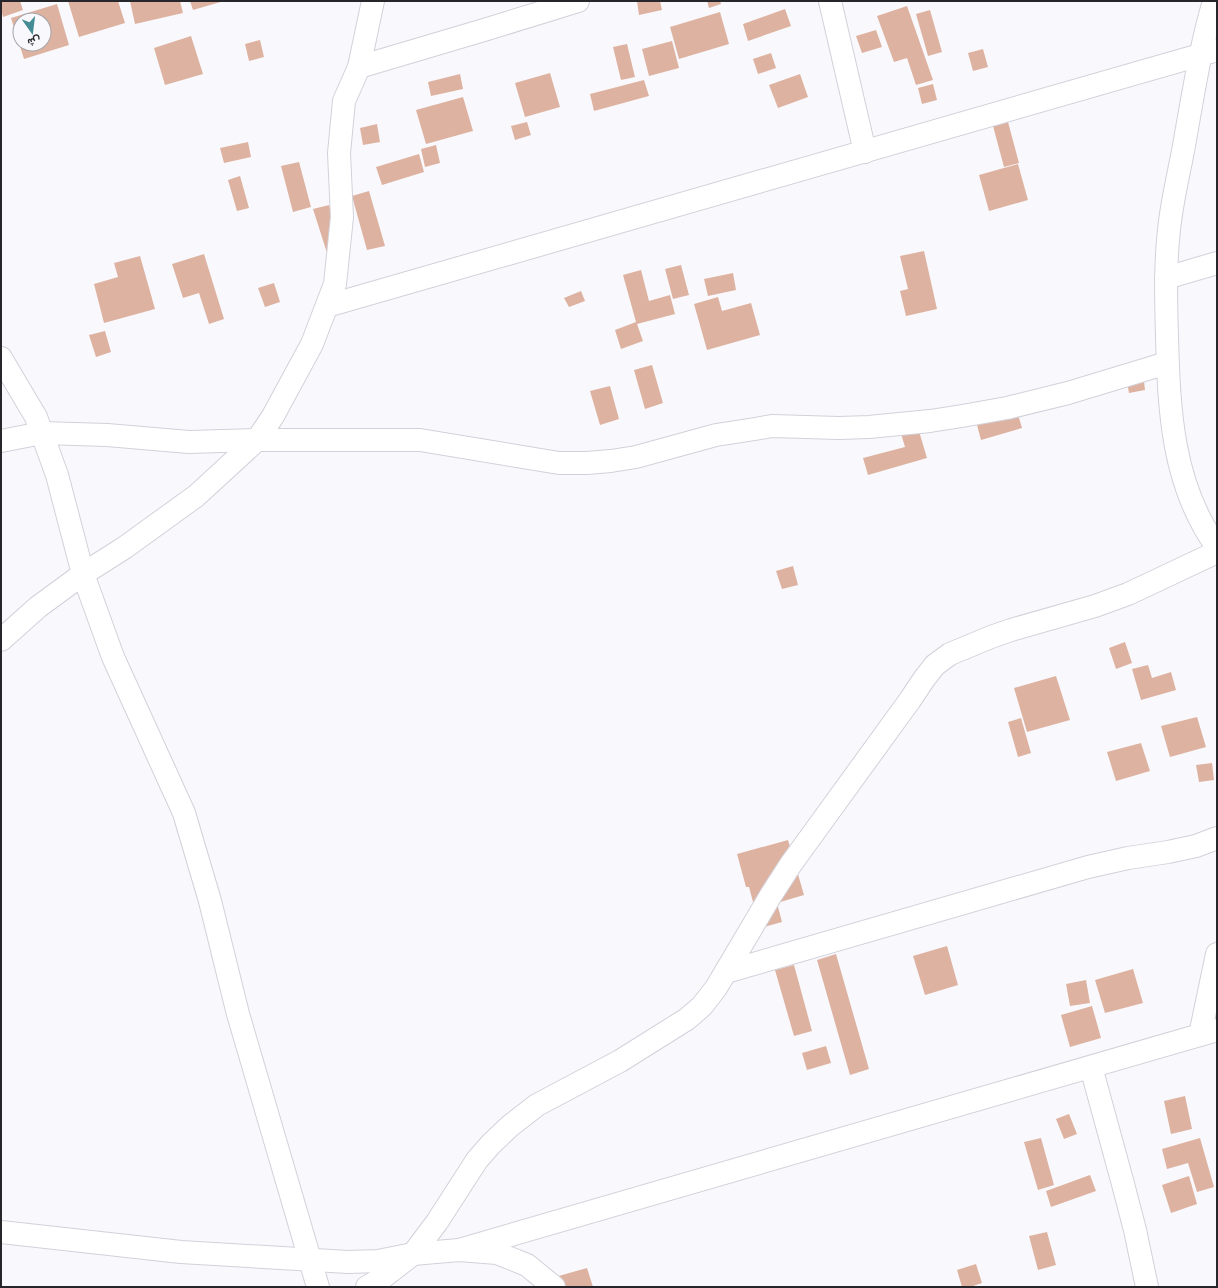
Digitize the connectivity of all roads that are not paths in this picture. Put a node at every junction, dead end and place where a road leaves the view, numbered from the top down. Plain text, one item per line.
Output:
1 (373, 1) edge
2 (578, 1) edge
3 (830, 1) edge
4 (1214, 1) edge
5 (1208, 53) edge
6 (359, 67) junction
7 (865, 152) junction
8 (1217, 264) edge
9 (1166, 278) junction
10 (327, 306) junction
11 (1, 358) edge
12 (1167, 363) junction
13 (42, 433) junction
14 (257, 440) junction
15 (1, 441) edge
16 (1217, 547) edge
17 (1217, 552) edge
18 (83, 574) junction
19 (1, 640) edge
20 (1217, 838) edge
21 (1217, 954) edge
22 (726, 972) junction
23 (1209, 1033) edge
24 (1091, 1067) junction
25 (1, 1232) edge
26 (459, 1250) junction
27 (413, 1254) junction
28 (309, 1260) junction
29 (318, 1287) edge
30 (367, 1287) edge
31 (554, 1287) edge
32 (1147, 1287) edge

1 - 6 street
2 - 6 street
3 - 7 street
4 - 5 street
5 - 7 street
5 - 9 street
6 - 10 street
7 - 10 street
8 - 9 street
9 - 12 street
10 - 14 street
11 - 13 street
12 - 14 street
12 - 16 street
13 - 14 street
13 - 15 street
13 - 18 street
14 - 18 street
17 - 22 street
18 - 19 street
18 - 28 street
20 - 22 street
21 - 23 street
22 - 27 street
23 - 24 street
24 - 26 street
24 - 32 street
25 - 28 street
26 - 27 street
26 - 31 street
27 - 28 street
27 - 30 street
28 - 29 street

